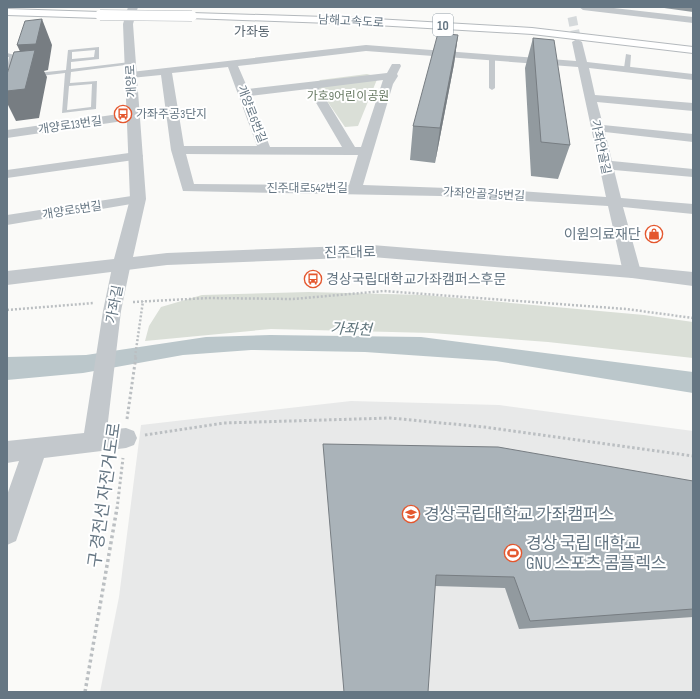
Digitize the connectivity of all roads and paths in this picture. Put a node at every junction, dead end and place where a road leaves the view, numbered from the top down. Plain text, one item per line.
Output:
1 (133, 7) edge
2 (583, 7) edge
3 (7, 12) edge
4 (693, 20) edge
5 (577, 42) tunnel mouth
6 (402, 49) junction
7 (693, 50) edge
8 (7, 55) edge
9 (628, 55) dead end
10 (492, 56) junction
11 (70, 62) junction
12 (232, 63) junction
13 (583, 64) junction
14 (7, 68) edge
15 (627, 68) junction
16 (130, 70) junction
17 (68, 71) junction
18 (166, 71) junction
19 (393, 76) junction
20 (693, 77) edge
21 (7, 78) edge
22 (311, 84) junction
23 (67, 85) junction
24 (492, 88) dead end
25 (244, 93) junction
26 (591, 98) junction
27 (693, 107) edge
28 (132, 116) junction
29 (598, 128) junction
30 (7, 134) edge
31 (693, 138) edge
32 (178, 150) junction
33 (265, 150) junction
34 (351, 151) junction
35 (365, 151) junction
36 (136, 156) junction
37 (605, 164) junction
38 (7, 174) edge
39 (693, 174) edge
40 (355, 188) junction
41 (138, 199) junction
42 (613, 200) junction
43 (693, 209) edge
44 (7, 220) edge
45 (122, 263) junction
46 (632, 272) junction
47 (7, 278) edge
48 (693, 279) edge
49 (144, 301) junction
50 (97, 302) dead end
51 (127, 302) dead end
52 (7, 310) edge
53 (693, 318) edge
54 (126, 429) junction
55 (94, 442) junction
56 (35, 450) junction
57 (7, 452) edge
58 (693, 456) edge
59 (7, 532) edge
60 (85, 692) edge

1 - 16 street, 개양로
2 - 4 street
3 - 7 highway, 남해고속도로 / 10, bridge
5 - 13 street, 가좌안골길
6 - 10 street
6 - 12 street
6 - 19 street, 진주대로542번길
8 - 14 lane
9 - 15 lane
10 - 13 street
10 - 24 lane
11 - 11 lane
11 - 17 lane
12 - 18 street
12 - 25 street, 개양로6번길
13 - 15 street
13 - 26 street, 가좌안골길
15 - 20 street
16 - 17 lane
16 - 18 street
16 - 28 street, 개양로
17 - 21 lane
17 - 23 lane
18 - 32 street
19 - 22 street
19 - 35 street, 진주대로542번길
22 - 25 street
22 - 34 street
23 - 23 lane
25 - 33 street, 개양로6번길
26 - 27 street
26 - 29 street, 가좌안골길
28 - 30 street, 개양로13번길
28 - 36 street, 개양로
29 - 31 street
29 - 37 street, 가좌안골길
32 - 33 street, 개양로6번길
32 - 40 street, 진주대로542번길
33 - 34 street
34 - 35 street
35 - 40 street, 진주대로542번길
36 - 38 street
36 - 41 street, 개양로
37 - 39 street
37 - 42 street, 가좌안골길
40 - 42 street, 가좌안골길5번길
41 - 44 street, 개양로5번길
41 - 45 street, 개양로
42 - 43 street, 가좌안골길5번길
42 - 46 street, 가좌안골길
45 - 46 street, 진주대로
45 - 47 street, 진주대로
45 - 55 street, 가좌길
46 - 48 street, 진주대로
49 - 51 path
49 - 53 path
49 - 54 path, 구 경전선 자전거도로
50 - 52 path
54 - 55 street
54 - 58 path
54 - 60 path, 구 경전선 자전거도로
55 - 56 street
56 - 57 street
56 - 59 street

